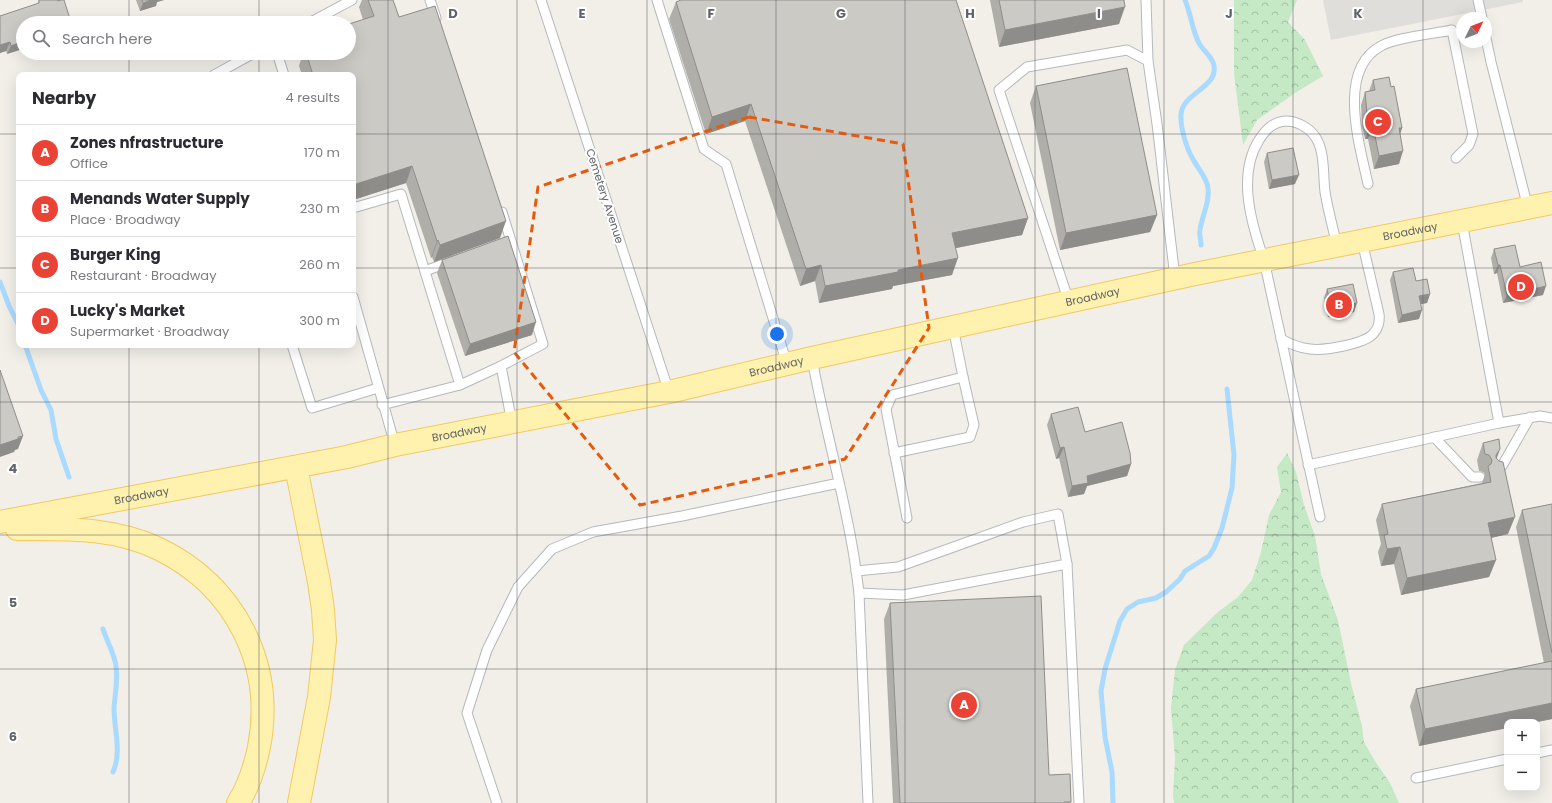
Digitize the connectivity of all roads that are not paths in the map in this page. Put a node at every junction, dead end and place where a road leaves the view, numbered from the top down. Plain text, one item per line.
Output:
1 (352, 0) edge
2 (430, 0) edge
3 (541, 0) edge
4 (657, 0) edge
5 (1146, 0) edge
6 (1478, 0) edge
7 (1481, 12) edge
8 (322, 16) edge
9 (440, 30) edge
10 (1488, 48) edge
11 (241, 60) edge
12 (279, 60) edge
13 (1148, 61) junction
14 (219, 72) edge
15 (283, 72) edge
16 (1456, 158) dead end
17 (1368, 184) dead end
18 (498, 202) edge
19 (1552, 203) edge
20 (356, 207) edge
21 (1528, 208) junction
22 (1462, 222) junction
23 (1362, 241) junction
24 (1337, 246) junction
25 (461, 258) edge
26 (1264, 260) junction
27 (425, 271) junction
28 (1175, 278) junction
29 (1069, 302) junction
30 (356, 308) edge
31 (953, 327) junction
32 (1281, 338) junction
33 (293, 348) edge
34 (812, 358) junction
35 (787, 364) junction
36 (501, 366) junction
37 (963, 377) junction
38 (460, 385) junction
39 (378, 388) junction
40 (669, 392) junction
41 (382, 405) junction
42 (1530, 417) junction
43 (1552, 418) edge
44 (512, 423) junction
45 (1499, 423) junction
46 (1434, 437) junction
47 (395, 445) junction
48 (894, 453) junction
49 (1308, 465) junction
50 (296, 467) junction
51 (1496, 472) edge
52 (1480, 477) dead end
53 (839, 483) junction
54 (1320, 517) dead end
55 (907, 518) dead end
56 (0, 522) edge
57 (0, 528) edge
58 (1067, 564) junction
59 (856, 571) junction
60 (859, 593) junction
61 (1552, 750) edge
62 (1540, 752) edge
63 (1504, 760) edge
64 (1416, 778) dead end
65 (238, 803) edge
66 (299, 803) edge
67 (497, 803) edge
68 (868, 803) edge
69 (1079, 803) edge

1 - 8 lane
2 - 9 lane
3 - 40 lane, Cemetery Avenue
4 - 35 lane
5 - 13 lane
6 - 7 lane
10 - 21 lane
11 - 14 lane
12 - 15 lane
13 - 28 lane
13 - 29 lane
16 - 17 lane
18 - 36 lane
19 - 21 main road, Broadway
20 - 27 lane
21 - 22 main road, Broadway
22 - 23 main road, Broadway
22 - 45 lane
23 - 24 main road, Broadway
23 - 32 lane
24 - 26 main road, Broadway
24 - 26 lane
25 - 27 lane
26 - 28 main road, Broadway
26 - 32 lane
27 - 38 lane
28 - 29 main road, Broadway
29 - 31 main road, Broadway
30 - 39 lane
31 - 34 main road, Broadway
31 - 37 lane
32 - 49 lane
33 - 39 lane
34 - 35 main road, Broadway
34 - 53 lane
35 - 40 main road, Broadway
36 - 38 lane
36 - 44 lane
37 - 48 lane
37 - 48 lane
38 - 41 lane
39 - 41 lane
40 - 44 main road, Broadway
41 - 47 lane
42 - 43 lane
42 - 45 lane
42 - 51 lane
44 - 47 main road, Broadway
45 - 46 lane
46 - 49 lane
46 - 52 lane
47 - 50 main road, Broadway
48 - 55 lane
49 - 54 lane
50 - 56 main road, Broadway
50 - 66 main road
53 - 59 lane
53 - 67 lane
57 - 65 main road
58 - 59 lane
58 - 60 lane
58 - 69 lane
59 - 60 lane
60 - 68 lane
61 - 62 lane
63 - 64 lane

